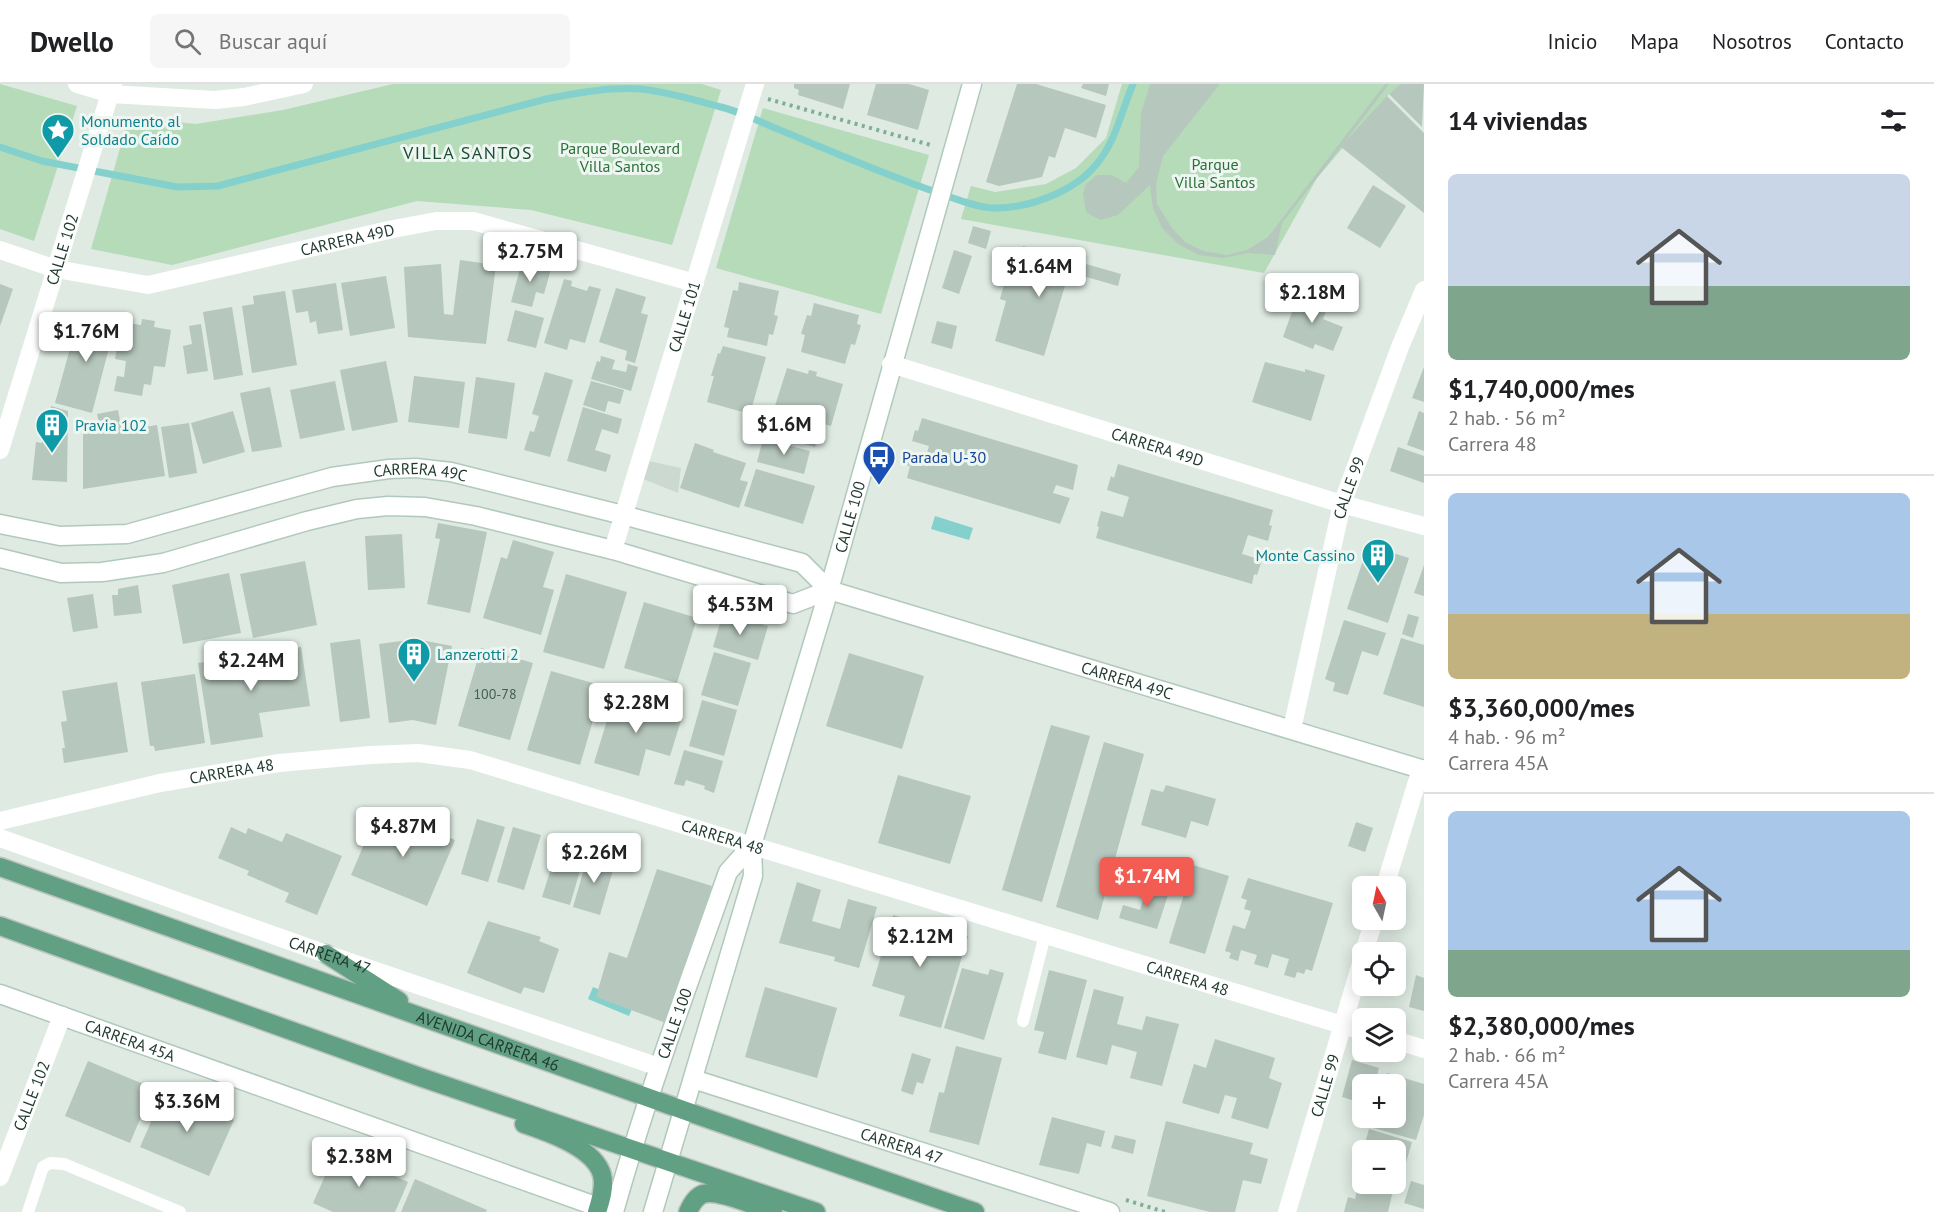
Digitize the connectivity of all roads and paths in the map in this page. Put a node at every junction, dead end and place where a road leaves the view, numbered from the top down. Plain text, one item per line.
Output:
1 (77, 84) edge
2 (304, 84) edge
3 (972, 84) edge
4 (111, 89) edge
5 (752, 94) edge
6 (952, 151) junction
7 (0, 250) edge
8 (56, 269) junction
9 (695, 283) junction
10 (1424, 290) edge
11 (891, 364) junction
12 (0, 450) edge
13 (1342, 504) junction
14 (623, 514) junction
15 (0, 524) edge
16 (1424, 526) edge
17 (613, 550) junction
18 (0, 558) edge
19 (829, 590) junction
20 (1292, 729) junction
21 (1422, 769) edge
22 (0, 821) edge
23 (0, 838) edge
24 (752, 845) junction
25 (0, 867) edge
26 (1388, 876) edge
27 (0, 926) edge
28 (1045, 935) junction
29 (326, 954) junction
30 (1352, 992) edge
31 (0, 994) edge
32 (62, 1016) junction
33 (426, 1018) junction
34 (1023, 1021) dead end
35 (1342, 1024) junction
36 (1352, 1027) edge
37 (1406, 1044) edge
38 (1424, 1049) edge
39 (659, 1067) junction
40 (420, 1077) junction
41 (693, 1079) junction
42 (649, 1097) junction
43 (684, 1111) junction
44 (632, 1148) junction
45 (667, 1162) junction
46 (0, 1177) edge
47 (603, 1210) edge
48 (31, 1211) edge
49 (180, 1212) edge
50 (653, 1212) edge
51 (688, 1212) edge
52 (772, 1212) edge
53 (816, 1212) edge
54 (975, 1212) edge
55 (1110, 1212) edge
56 (1287, 1212) edge

1 - 4 street
2 - 4 street
3 - 6 street, CALLE 100
4 - 8 street, CALLE 102
5 - 6 path
5 - 9 street, CALLE 101
6 - 11 street, CALLE 100
7 - 8 street, CARRERA 49D
8 - 9 street, CARRERA 49D
8 - 12 street, CALLE 102
9 - 14 street, CALLE 101
10 - 13 street, CALLE 99
11 - 13 street, CARRERA 49D
11 - 19 street, CALLE 100
13 - 16 street, CARRERA 49D
13 - 20 street, CALLE 99
14 - 15 street, CARRERA 49C
14 - 17 street, CALLE 101
14 - 19 street, CARRERA 49C
17 - 18 street, CARRERA 49C
17 - 19 street, CARRERA 49C
19 - 20 street, CARRERA 49C
19 - 24 street, CALLE 100
20 - 21 street, CARRERA 49C
21 - 26 street
22 - 24 street, CARRERA 48
23 - 29 street, CARRERA 47
24 - 28 street, CARRERA 48
24 - 39 street, CALLE 100
24 - 41 street, CALLE 100
25 - 33 main road, AVENIDA CARRERA 46
27 - 40 main road
28 - 34 lane
28 - 35 street, CARRERA 48
29 - 33 main road
29 - 39 street, CARRERA 47
30 - 35 street, CALLE 99
31 - 32 street, CARRERA 45A
32 - 46 street, CALLE 102
32 - 47 street, CARRERA 45A
33 - 42 main road, AVENIDA CARRERA 46
35 - 36 street, CARRERA 48
35 - 56 street, CALLE 99
37 - 38 street
39 - 42 street, CALLE 100
40 - 44 main road
40 - 47 main road
41 - 43 street, CALLE 100
41 - 55 street, CARRERA 47
42 - 43 main road, AVENIDA CARRERA 46
42 - 44 street, CALLE 100
43 - 45 street, CALLE 100
43 - 54 main road, AVENIDA CARRERA 46
44 - 45 main road
44 - 47 street, CALLE 100
45 - 50 street, CALLE 100
45 - 53 main road
48 - 49 lane
51 - 52 main road

